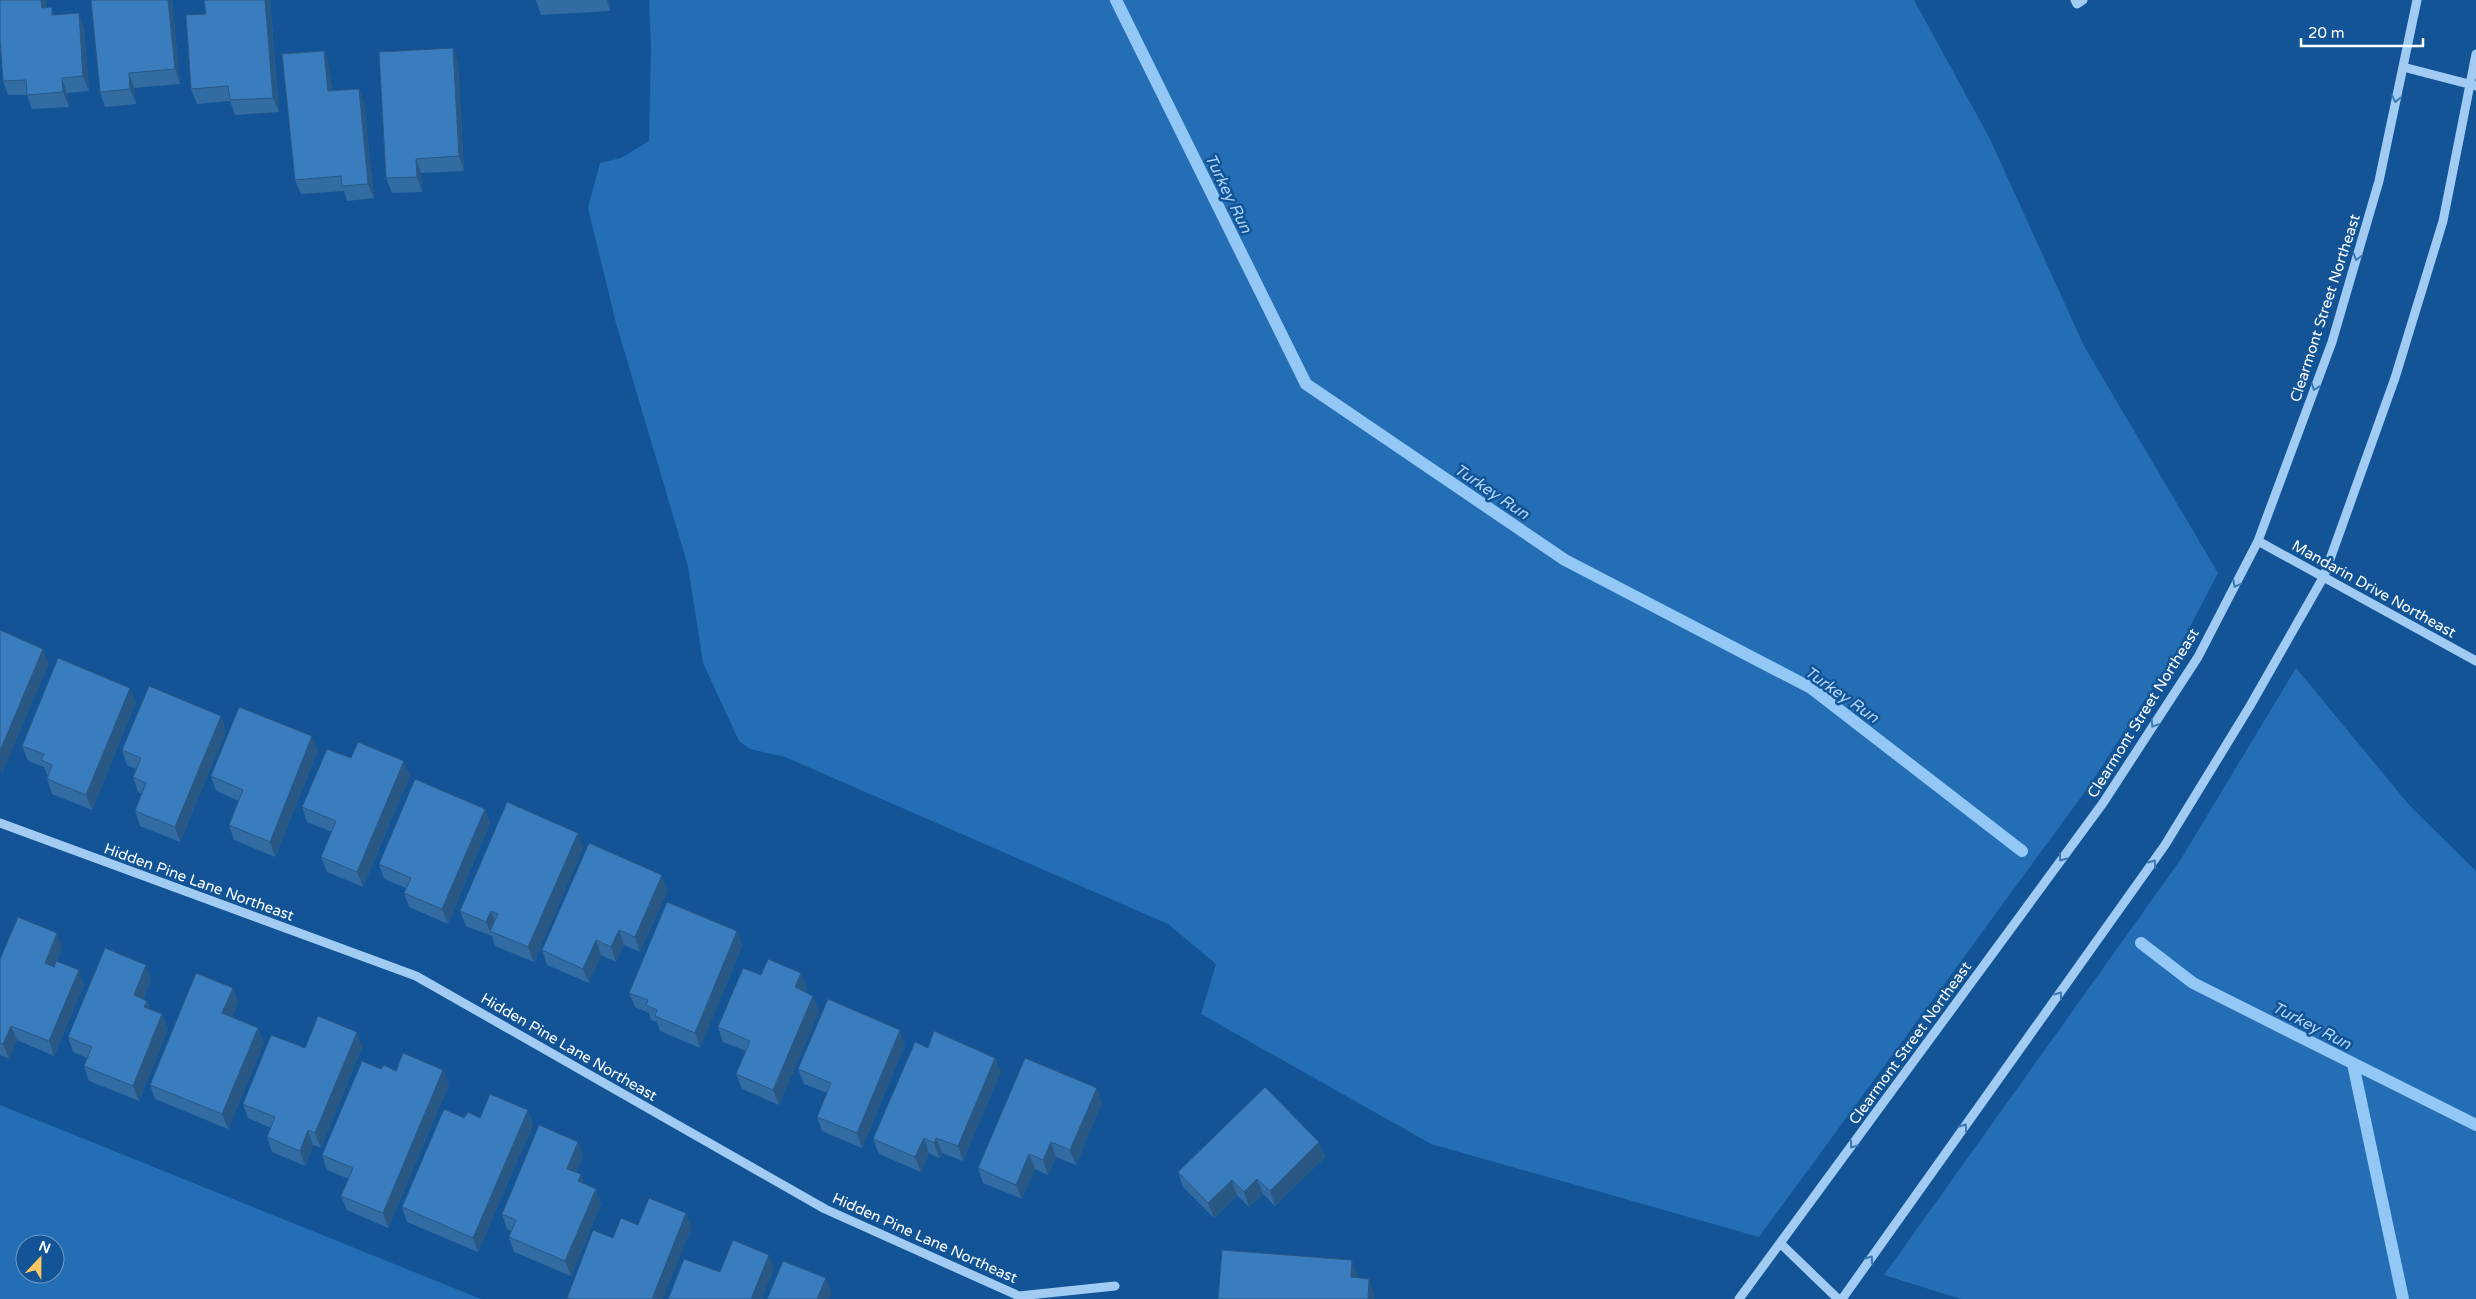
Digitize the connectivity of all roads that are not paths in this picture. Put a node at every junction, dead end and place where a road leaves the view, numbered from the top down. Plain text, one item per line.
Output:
1 (2075, 0) edge
2 (2083, 0) edge
3 (2417, 0) edge
4 (2476, 54) edge
5 (2403, 67) junction
6 (2473, 85) edge
7 (2258, 541) junction
8 (2324, 576) junction
9 (2476, 661) edge
10 (0, 824) edge
11 (1780, 1243) junction
12 (1115, 1286) dead end
13 (1739, 1299) edge
14 (1840, 1299) edge

1 - 2 street
3 - 5 street, Clearmont Street Northeast
4 - 6 street
5 - 6 street
5 -> 7 street, Clearmont Street Northeast
6 - 8 street
7 - 8 street, Mandarin Drive Northeast
7 -> 11 street, Clearmont Street Northeast
8 - 9 street, Mandarin Drive Northeast
14 -> 8 street
10 - 12 street, Hidden Pine Lane Northeast
11 - 13 street, Clearmont Street Northeast
11 - 14 street

